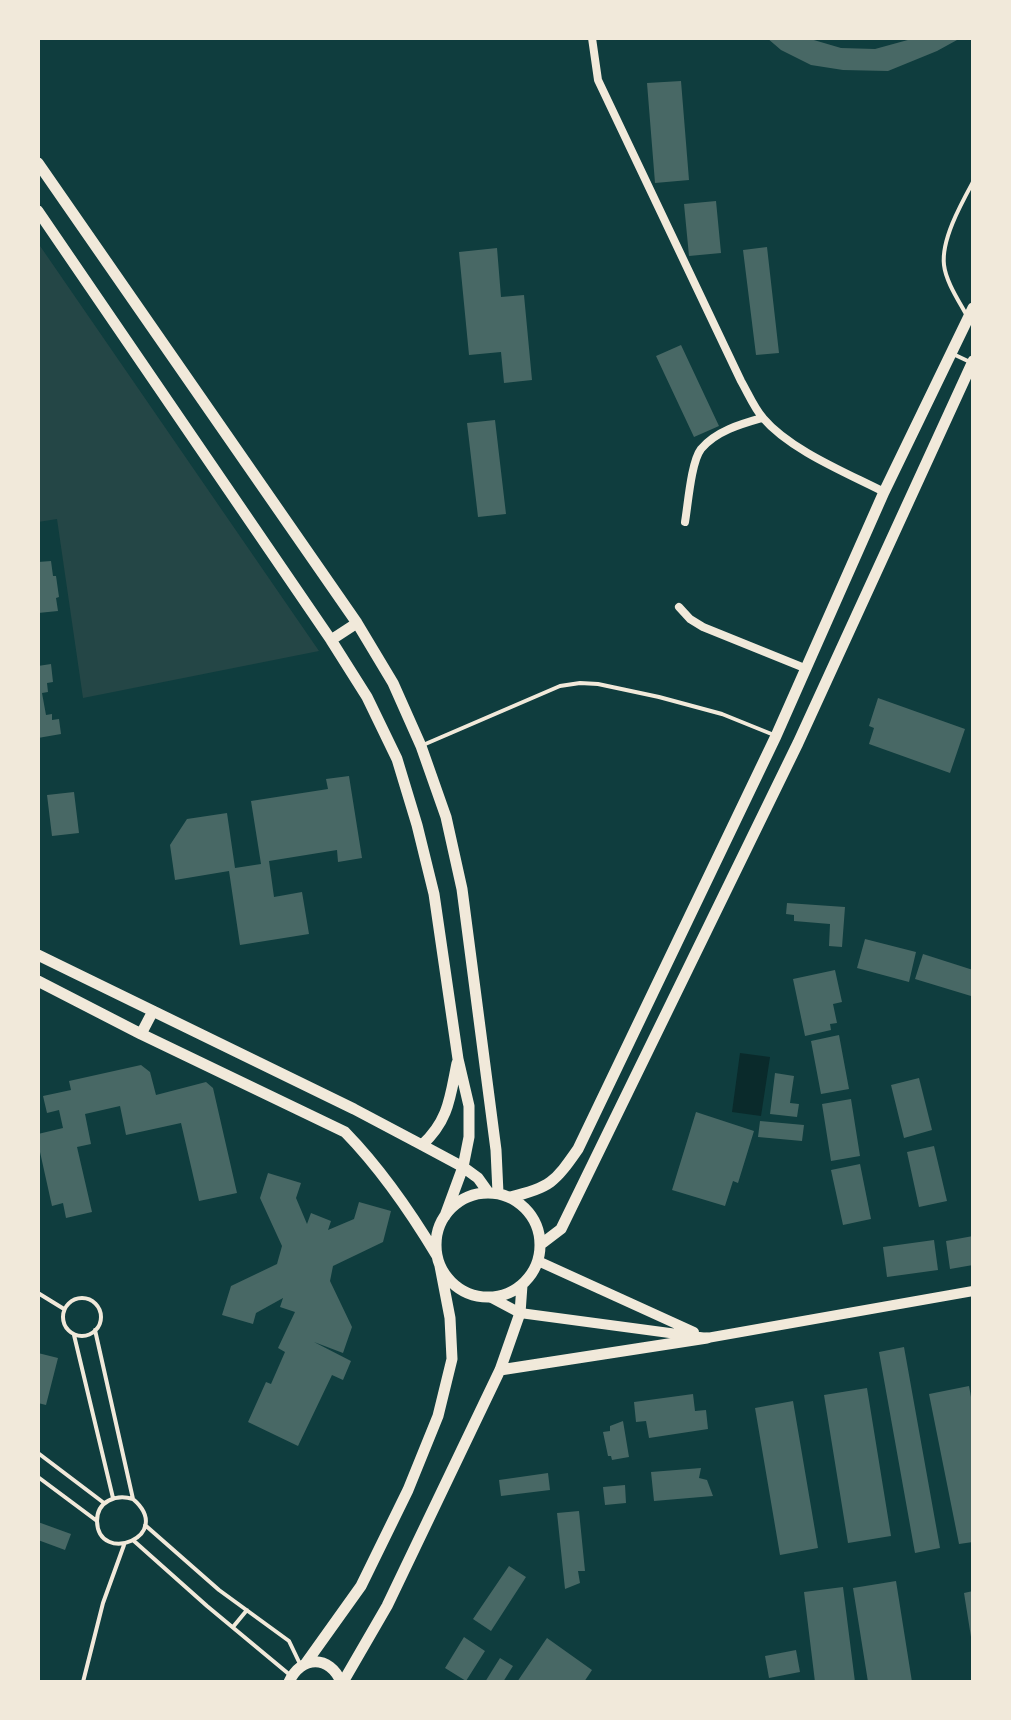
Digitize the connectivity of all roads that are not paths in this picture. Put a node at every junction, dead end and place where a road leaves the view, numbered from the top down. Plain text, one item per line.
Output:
1 (592, 38) edge
2 (38, 163) edge
3 (973, 182) edge
4 (38, 211) edge
5 (971, 313) edge
6 (950, 353) junction
7 (973, 362) edge
8 (762, 418) junction
9 (884, 492) junction
10 (685, 522) dead end
11 (679, 607) dead end
12 (357, 623) junction
13 (331, 640) junction
14 (807, 669) junction
15 (776, 736) junction
16 (421, 746) junction
17 (38, 955) edge
18 (38, 981) edge
19 (153, 1011) junction
20 (141, 1034) junction
21 (458, 1059) junction
22 (422, 1145) junction
23 (463, 1167) junction
24 (499, 1194) junction
25 (445, 1216) junction
26 (540, 1245) junction
27 (439, 1261) junction
28 (538, 1261) junction
29 (522, 1285) junction
30 (973, 1291) edge
31 (38, 1293) edge
32 (490, 1297) junction
33 (64, 1309) junction
34 (520, 1313) junction
35 (95, 1330) junction
36 (74, 1335) junction
37 (707, 1338) junction
38 (500, 1370) junction
39 (38, 1453) edge
40 (45, 1458) junction
41 (38, 1466) edge
42 (38, 1477) edge
43 (113, 1498) junction
44 (133, 1499) junction
45 (104, 1503) junction
46 (97, 1521) junction
47 (145, 1525) junction
48 (134, 1541) junction
49 (124, 1545) junction
50 (247, 1610) junction
51 (233, 1627) junction
52 (303, 1665) junction
53 (290, 1679) edge
54 (83, 1682) edge
55 (342, 1682) edge

1 - 8 street
2 - 12 main road
3 - 5 lane
4 - 13 main road
5 - 6 main road
6 - 7 lane
6 - 9 main road
7 - 26 main road
8 - 9 street
8 - 10 street
9 - 14 main road
11 - 14 street
12 - 13 main road
12 - 16 main road
13 - 21 main road
14 - 15 main road
15 - 16 lane
15 - 24 main road
16 - 24 main road
17 - 19 main road
18 - 20 main road
19 - 20 main road
19 - 22 main road
20 - 27 main road
21 - 22 main road
21 - 23 main road
22 - 23 main road
23 - 24 main road
23 - 25 main road
24 - 25 main road
24 - 26 main road
25 - 27 main road
26 - 28 main road
27 - 32 main road
27 - 52 main road
28 - 29 main road
28 - 37 street
29 - 32 main road
29 - 34 main road
30 - 37 street
31 - 33 lane
32 - 34 street
33 - 35 lane
33 - 36 lane
34 - 37 street
34 - 38 main road
35 - 36 lane
35 - 44 lane
36 - 43 lane
37 - 38 main road
38 - 55 main road
39 - 40 lane
40 - 41 lane
40 - 45 lane
42 - 46 lane
43 - 44 lane
43 - 45 lane
44 - 47 lane
45 - 46 lane
46 - 49 lane
47 - 48 lane
47 - 50 lane
48 - 49 lane
48 - 51 lane
49 - 54 lane
50 - 51 lane
50 - 52 lane
51 - 53 lane
52 - 53 main road
52 - 55 main road

